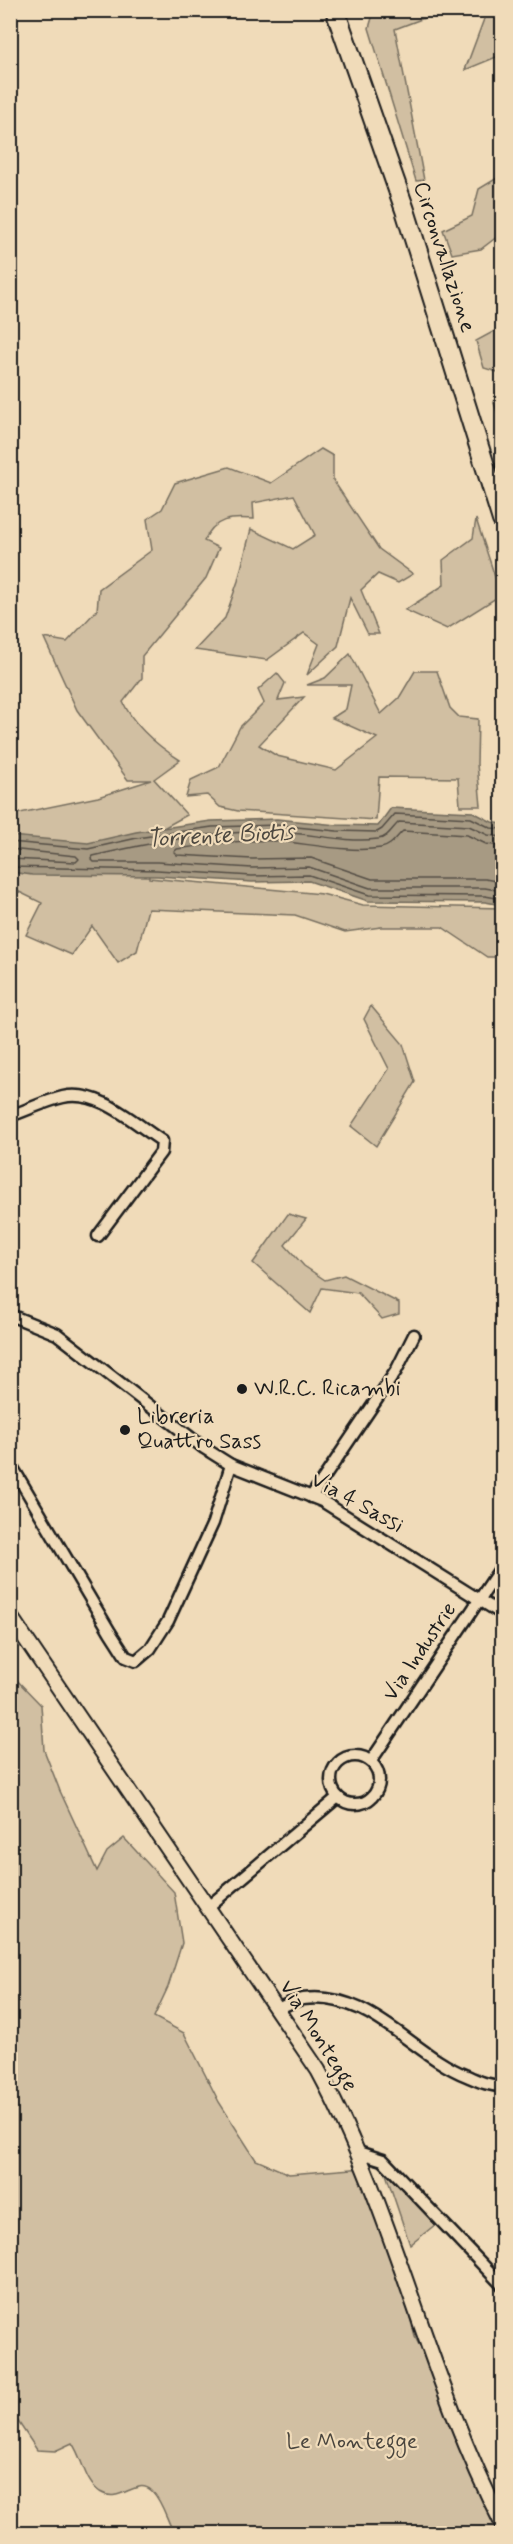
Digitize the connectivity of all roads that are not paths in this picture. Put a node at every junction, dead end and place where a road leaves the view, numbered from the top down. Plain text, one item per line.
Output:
1 (335, 10) edge
2 (502, 520) edge
3 (10, 1116) edge
4 (98, 1236) dead end
5 (10, 1315) edge
6 (414, 1335) dead end
7 (10, 1463) edge
8 (231, 1465) junction
9 (311, 1497) junction
10 (502, 1566) edge
11 (479, 1599) junction
12 (502, 1614) edge
13 (10, 1616) edge
14 (371, 1761) junction
15 (338, 1797) junction
16 (208, 1907) junction
17 (277, 2009) junction
18 (502, 2086) edge
19 (358, 2152) junction
20 (502, 2285) edge
21 (502, 2523) edge

1 - 2 highway, Circonvallazione
3 - 4 street
5 - 8 street, Via 4 Sassi
6 - 9 street
7 - 8 street
8 - 9 street, Via 4 Sassi
9 - 11 street, Via 4 Sassi
10 - 11 street, Via Industrie
11 - 12 street, Via 4 Sassi
11 - 14 street, Via Industrie
13 - 16 street, Via Montegge
14 - 15 street
14 - 15 street
15 - 16 street
16 - 17 street, Via Montegge
17 - 18 street
17 - 19 street, Via Montegge
19 - 20 street
19 - 21 street, Via Montegge

